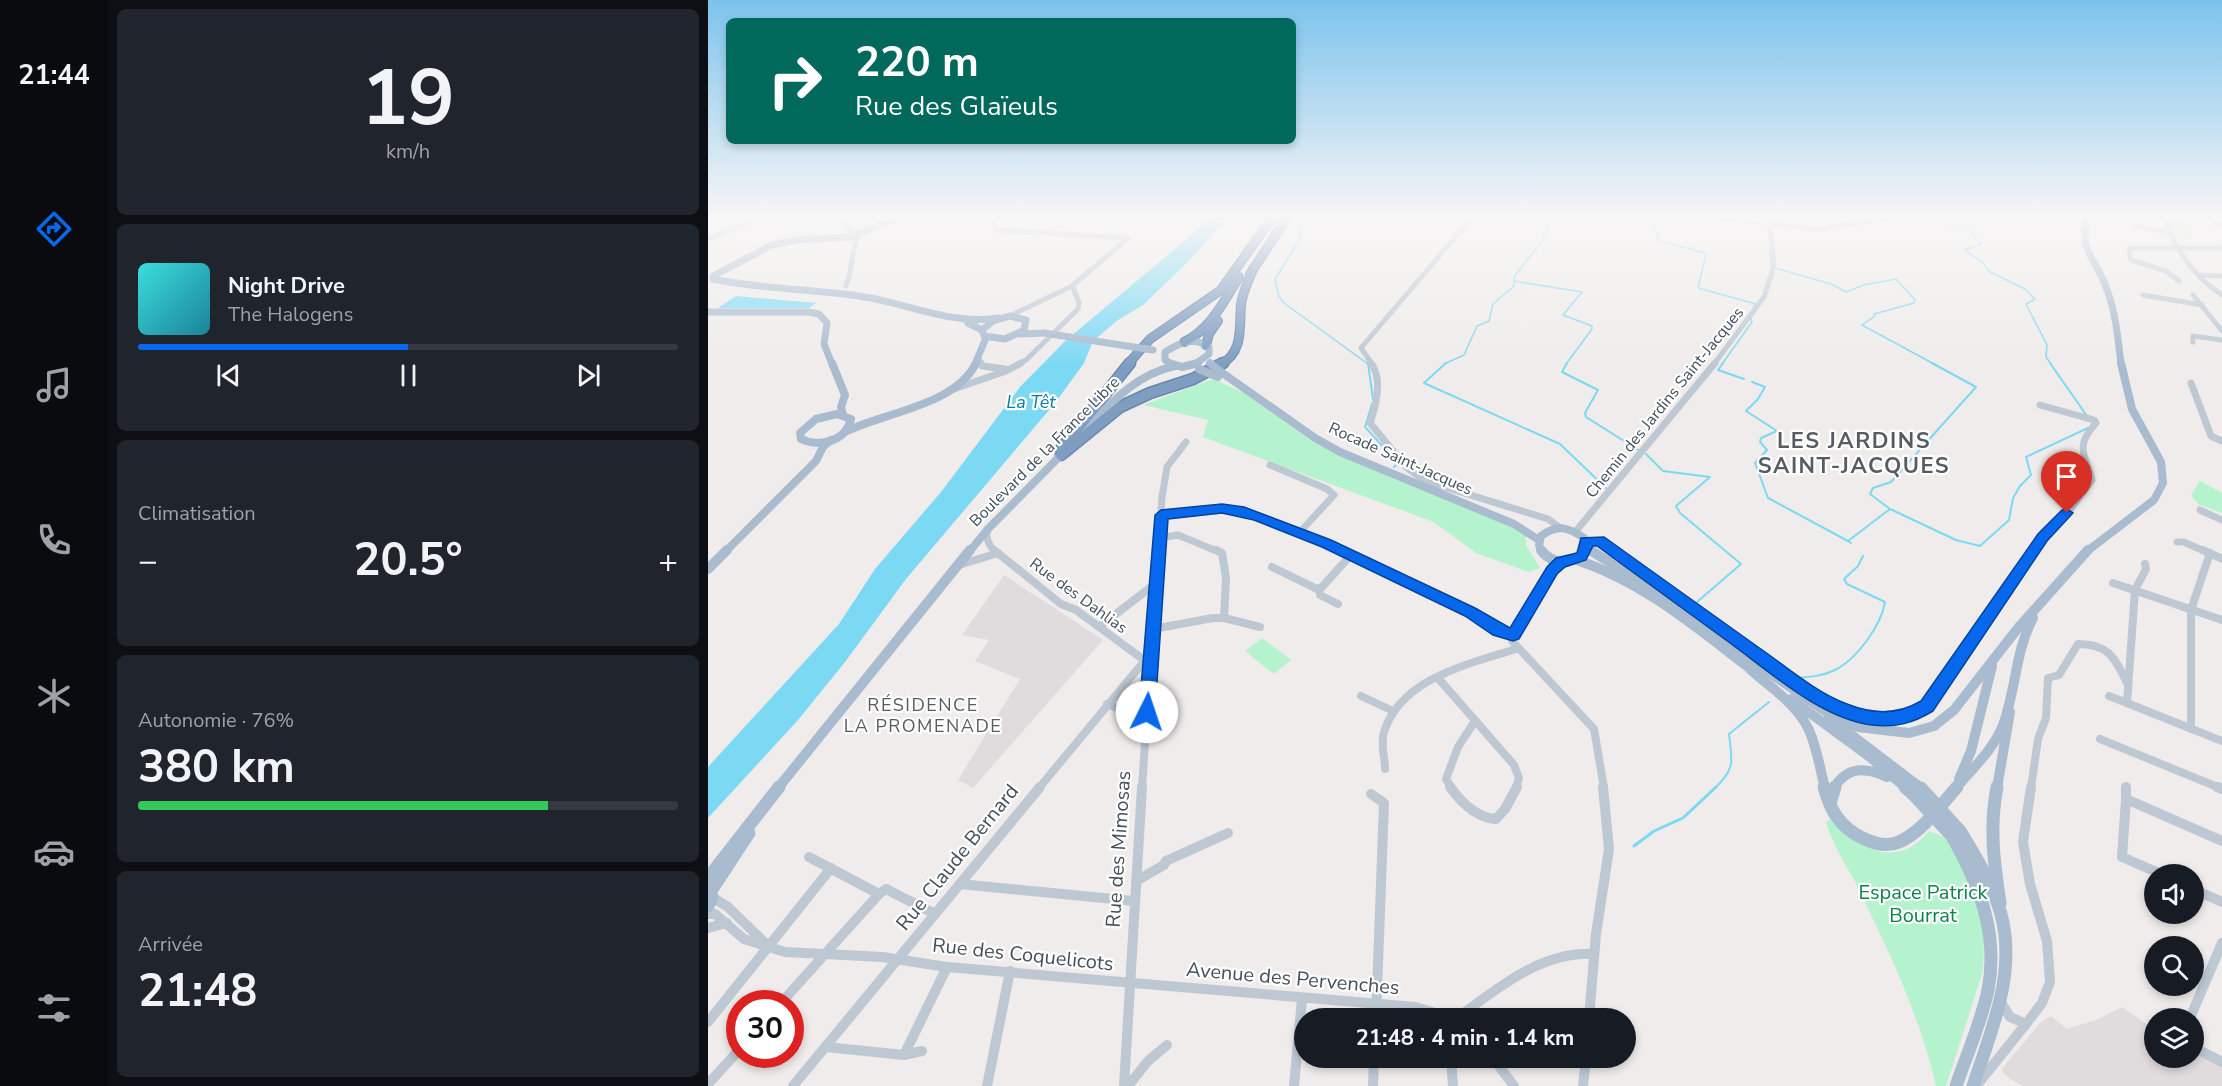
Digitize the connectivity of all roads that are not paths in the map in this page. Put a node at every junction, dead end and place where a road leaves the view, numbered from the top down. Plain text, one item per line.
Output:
1 (732, 266) edge
2 (851, 266) edge
3 (1096, 266) edge
4 (1238, 266) edge
5 (1246, 266) edge
6 (1255, 266) edge
7 (1431, 266) edge
8 (1774, 266) edge
9 (2095, 266) edge
10 (2145, 266) edge
11 (2192, 266) edge
12 (1253, 269) junction
13 (2200, 275) junction
14 (2222, 276) edge
15 (710, 280) edge
16 (2179, 280) dead end
17 (846, 286) dead end
18 (1072, 286) junction
19 (2143, 295) dead end
20 (2193, 295) dead end
21 (2222, 295) edge
22 (1034, 304) junction
23 (2202, 305) junction
24 (708, 311) edge
25 (1010, 316) junction
26 (998, 318) junction
27 (1023, 318) junction
28 (1029, 329) junction
29 (2222, 331) edge
30 (984, 334) junction
31 (1001, 339) junction
32 (2222, 340) edge
33 (1184, 342) junction
34 (2193, 342) dead end
35 (1206, 345) junction
36 (1160, 354) junction
37 (978, 355) junction
38 (1208, 361) junction
39 (1018, 366) junction
40 (1175, 366) junction
41 (1185, 366) junction
42 (1220, 374) junction
43 (2191, 384) dead end
44 (842, 388) junction
45 (952, 390) junction
46 (941, 395) junction
47 (2040, 405) dead end
48 (846, 416) junction
49 (822, 417) junction
50 (847, 431) junction
51 (831, 440) junction
52 (1186, 441) dead end
53 (2222, 441) edge
54 (808, 443) junction
55 (1061, 452) junction
56 (1270, 465) dead end
57 (808, 469) junction
58 (2200, 510) dead end
59 (1161, 515) junction
60 (2222, 520) edge
61 (1514, 524) junction
62 (1555, 528) junction
63 (988, 530) junction
64 (1576, 531) junction
65 (1300, 532) junction
66 (1160, 538) junction
67 (1539, 540) junction
68 (2177, 542) dead end
69 (1586, 545) junction
70 (998, 553) junction
71 (2210, 553) junction
72 (1350, 555) junction
73 (1546, 556) junction
74 (2222, 559) edge
75 (1577, 560) junction
76 (1561, 562) junction
77 (2145, 564) dead end
78 (959, 565) junction
79 (1272, 567) dead end
80 (708, 569) edge
81 (1546, 578) junction
82 (2113, 583) dead end
83 (1155, 584) junction
84 (1319, 588) junction
85 (2135, 590) junction
86 (2042, 603) junction
87 (1338, 604) dead end
88 (925, 605) junction
89 (2191, 610) junction
90 (1224, 618) junction
91 (2222, 620) edge
92 (1099, 627) junction
93 (1260, 627) dead end
94 (1153, 629) junction
95 (1513, 635) junction
96 (1516, 649) junction
97 (1148, 656) junction
98 (1995, 658) junction
99 (1751, 670) junction
100 (1767, 671) junction
101 (1438, 678) junction
102 (2128, 685) junction
103 (2011, 686) junction
104 (1361, 696) dead end
105 (2109, 696) dead end
106 (2127, 703) junction
107 (1107, 704) junction
108 (1393, 711) junction
109 (1147, 720) junction
110 (1475, 721) junction
111 (2191, 729) junction
112 (2100, 739) dead end
113 (2222, 741) edge
114 (1385, 769) dead end
115 (2126, 787) dead end
116 (2222, 789) edge
117 (1917, 791) junction
118 (1951, 793) junction
119 (1371, 794) dead end
120 (2126, 799) junction
121 (1830, 802) junction
122 (1228, 833) dead end
123 (1956, 834) junction
124 (2222, 841) edge
125 (809, 857) dead end
126 (2144, 867) edge
127 (831, 868) junction
128 (1136, 881) junction
129 (960, 885) junction
130 (710, 892) edge
131 (879, 894) junction
132 (2204, 894) edge
133 (1134, 901) junction
134 (2222, 902) edge
135 (708, 914) edge
136 (935, 914) junction
137 (2001, 915) junction
138 (727, 923) junction
139 (708, 928) edge
140 (2222, 943) edge
141 (770, 947) junction
142 (827, 952) junction
143 (1594, 954) junction
144 (900, 959) junction
145 (947, 967) junction
146 (1010, 970) junction
147 (1129, 982) junction
148 (793, 990) edge
149 (1302, 999) junction
150 (2000, 999) junction
151 (1376, 1005) junction
152 (1418, 1008) edge
153 (1466, 1008) edge
154 (1590, 1008) edge
155 (2194, 1008) edge
156 (708, 1022) edge
157 (2026, 1024) junction
158 (1167, 1045) dead end
159 (826, 1047) junction
160 (922, 1051) dead end
161 (2204, 1053) edge
162 (904, 1055) junction
163 (2222, 1062) edge
164 (726, 1064) edge
165 (1374, 1068) edge
166 (1452, 1068) edge
167 (1500, 1068) edge
168 (1585, 1068) edge
169 (708, 1084) edge
170 (793, 1086) edge
171 (987, 1086) edge
172 (1126, 1086) edge
173 (1294, 1086) edge
174 (1373, 1086) edge
175 (1453, 1086) edge
176 (1514, 1086) edge
177 (1583, 1086) edge
178 (1956, 1086) edge
179 (1975, 1086) edge

1 - 15 main road
2 - 17 street
3 - 18 street
4 - 55 highway
5 - 33 highway
6 - 12 highway
7 - 62 street
8 - 64 street, Chemin des Jardins Saint-Jacques
9 - 86 main road
10 - 16 street
11 - 13 street
12 - 35 highway
12 - 55 highway
13 - 14 street
13 - 21 street
15 - 26 main road
15 - 30 main road
18 - 22 street
18 - 39 street
19 - 23 street
20 - 23 street
22 - 25 street
22 - 27 street
23 - 29 street
24 - 44 main road
25 - 26 main road
25 - 27 main road
26 - 30 main road
27 - 28 main road
28 - 31 main road
28 - 36 main road, bridge
30 - 31 main road
30 - 37 main road
31 - 37 main road
32 - 34 street
33 - 35 main road
33 - 36 main road, Boulevard de la France Libre
35 - 38 main road
36 - 40 main road
36 - 55 main road, Boulevard de la France Libre
37 - 39 street
37 - 45 main road
38 - 41 main road
38 - 42 main road, bridge
39 - 45 street
40 - 41 main road
40 - 55 main road, Boulevard de la France Libre
41 - 42 main road, bridge
42 - 61 main road, Rocade Saint-Jacques
43 - 53 street
44 - 48 main road
44 - 49 main road
45 - 46 main road
46 - 48 main road
46 - 50 main road
47 - 69 street
48 - 49 main road
48 - 50 main road
49 - 54 main road
50 - 51 main road
51 - 54 main road
51 - 57 main road
52 - 59 street, Rue des Mimosas
54 - 57 main road
55 - 63 main road, Boulevard de la France Libre
55 - 88 main road, Boulevard de la France Libre
56 - 65 street
57 - 80 main road
58 - 60 street
59 - 65 street
59 - 66 street, Rue des Mimosas
61 - 62 main road
61 - 67 main road
62 - 64 main road
62 - 67 main road
63 - 70 street, Rue des Dahlias
63 - 78 main road, Boulevard de la France Libre
64 - 69 main road
65 - 72 street
66 - 83 street, Rue des Mimosas
66 - 90 street
67 - 73 main road
68 - 71 street
69 - 75 main road
69 - 100 main road
70 - 78 street
70 - 92 street, Rue des Dahlias
71 - 74 street
71 - 89 street
72 - 84 street
72 - 95 street
73 - 76 main road
73 - 81 street
75 - 76 main road
75 - 99 main road
76 - 81 street
77 - 85 street
78 - 88 main road, Boulevard de la France Libre
79 - 84 street
81 - 95 street
82 - 85 street
83 - 92 street
83 - 94 street, Rue des Mimosas
84 - 87 street
85 - 89 street
85 - 102 street
86 - 98 main road
86 - 103 main road
88 - 130 main road, Boulevard de la France Libre
89 - 91 street
89 - 111 street
90 - 93 street
90 - 94 street
92 - 97 street, Rue des Dahlias
94 - 97 street, Rue des Mimosas
95 - 96 street
96 - 101 street
96 - 143 street
97 - 107 street, Rue Claude Bernard
97 - 109 street, Rue des Mimosas
98 - 100 main road
98 - 118 main road
99 - 117 main road
99 - 121 main road
100 - 117 main road
101 - 108 street
101 - 110 street
102 - 106 street
102 - 157 street
103 - 118 main road
103 - 137 main road
104 - 108 street
105 - 106 street
106 - 111 street
107 - 109 street
107 - 129 street, Rue Claude Bernard
108 - 114 street
109 - 128 street, Rue des Mimosas
110 - 110 street
111 - 113 street
112 - 116 street
115 - 120 street
117 - 121 main road
117 - 123 main road, bridge
118 - 121 main road
119 - 151 street
120 - 124 street
120 - 126 street
122 - 128 street
123 - 137 main road
123 - 178 main road
125 - 127 street
127 - 131 street
127 - 141 street
128 - 133 street, Rue des Mimosas
129 - 133 street
129 - 136 street, Rue Claude Bernard
130 - 141 street
131 - 136 street
131 - 142 street
132 - 134 street
133 - 147 street, Rue des Mimosas
135 - 138 street, Rue des Coquelicots
136 - 144 street, Rue Claude Bernard
137 - 150 main road
138 - 139 street
138 - 141 street, Rue des Coquelicots
140 - 155 street
141 - 142 street, Rue des Coquelicots
141 - 156 street
142 - 144 street, Rue des Coquelicots
142 - 148 street
143 - 153 street
143 - 154 street
144 - 145 street, Rue des Coquelicots
144 - 159 street, Rue Claude Bernard
145 - 146 street, Rue des Coquelicots
145 - 162 street
146 - 147 street, Rue des Coquelicots
146 - 171 street
147 - 149 street, Avenue des Pervenches
147 - 172 street, Rue des Mimosas
149 - 151 street, Avenue des Pervenches
149 - 173 street
150 - 157 street
150 - 179 main road
151 - 152 street, Avenue des Pervenches
157 - 179 street
158 - 172 street
159 - 162 street
159 - 170 street, Rue Claude Bernard
160 - 162 street
161 - 163 street
164 - 169 street
165 - 174 street
166 - 175 street
167 - 176 street
168 - 177 street

